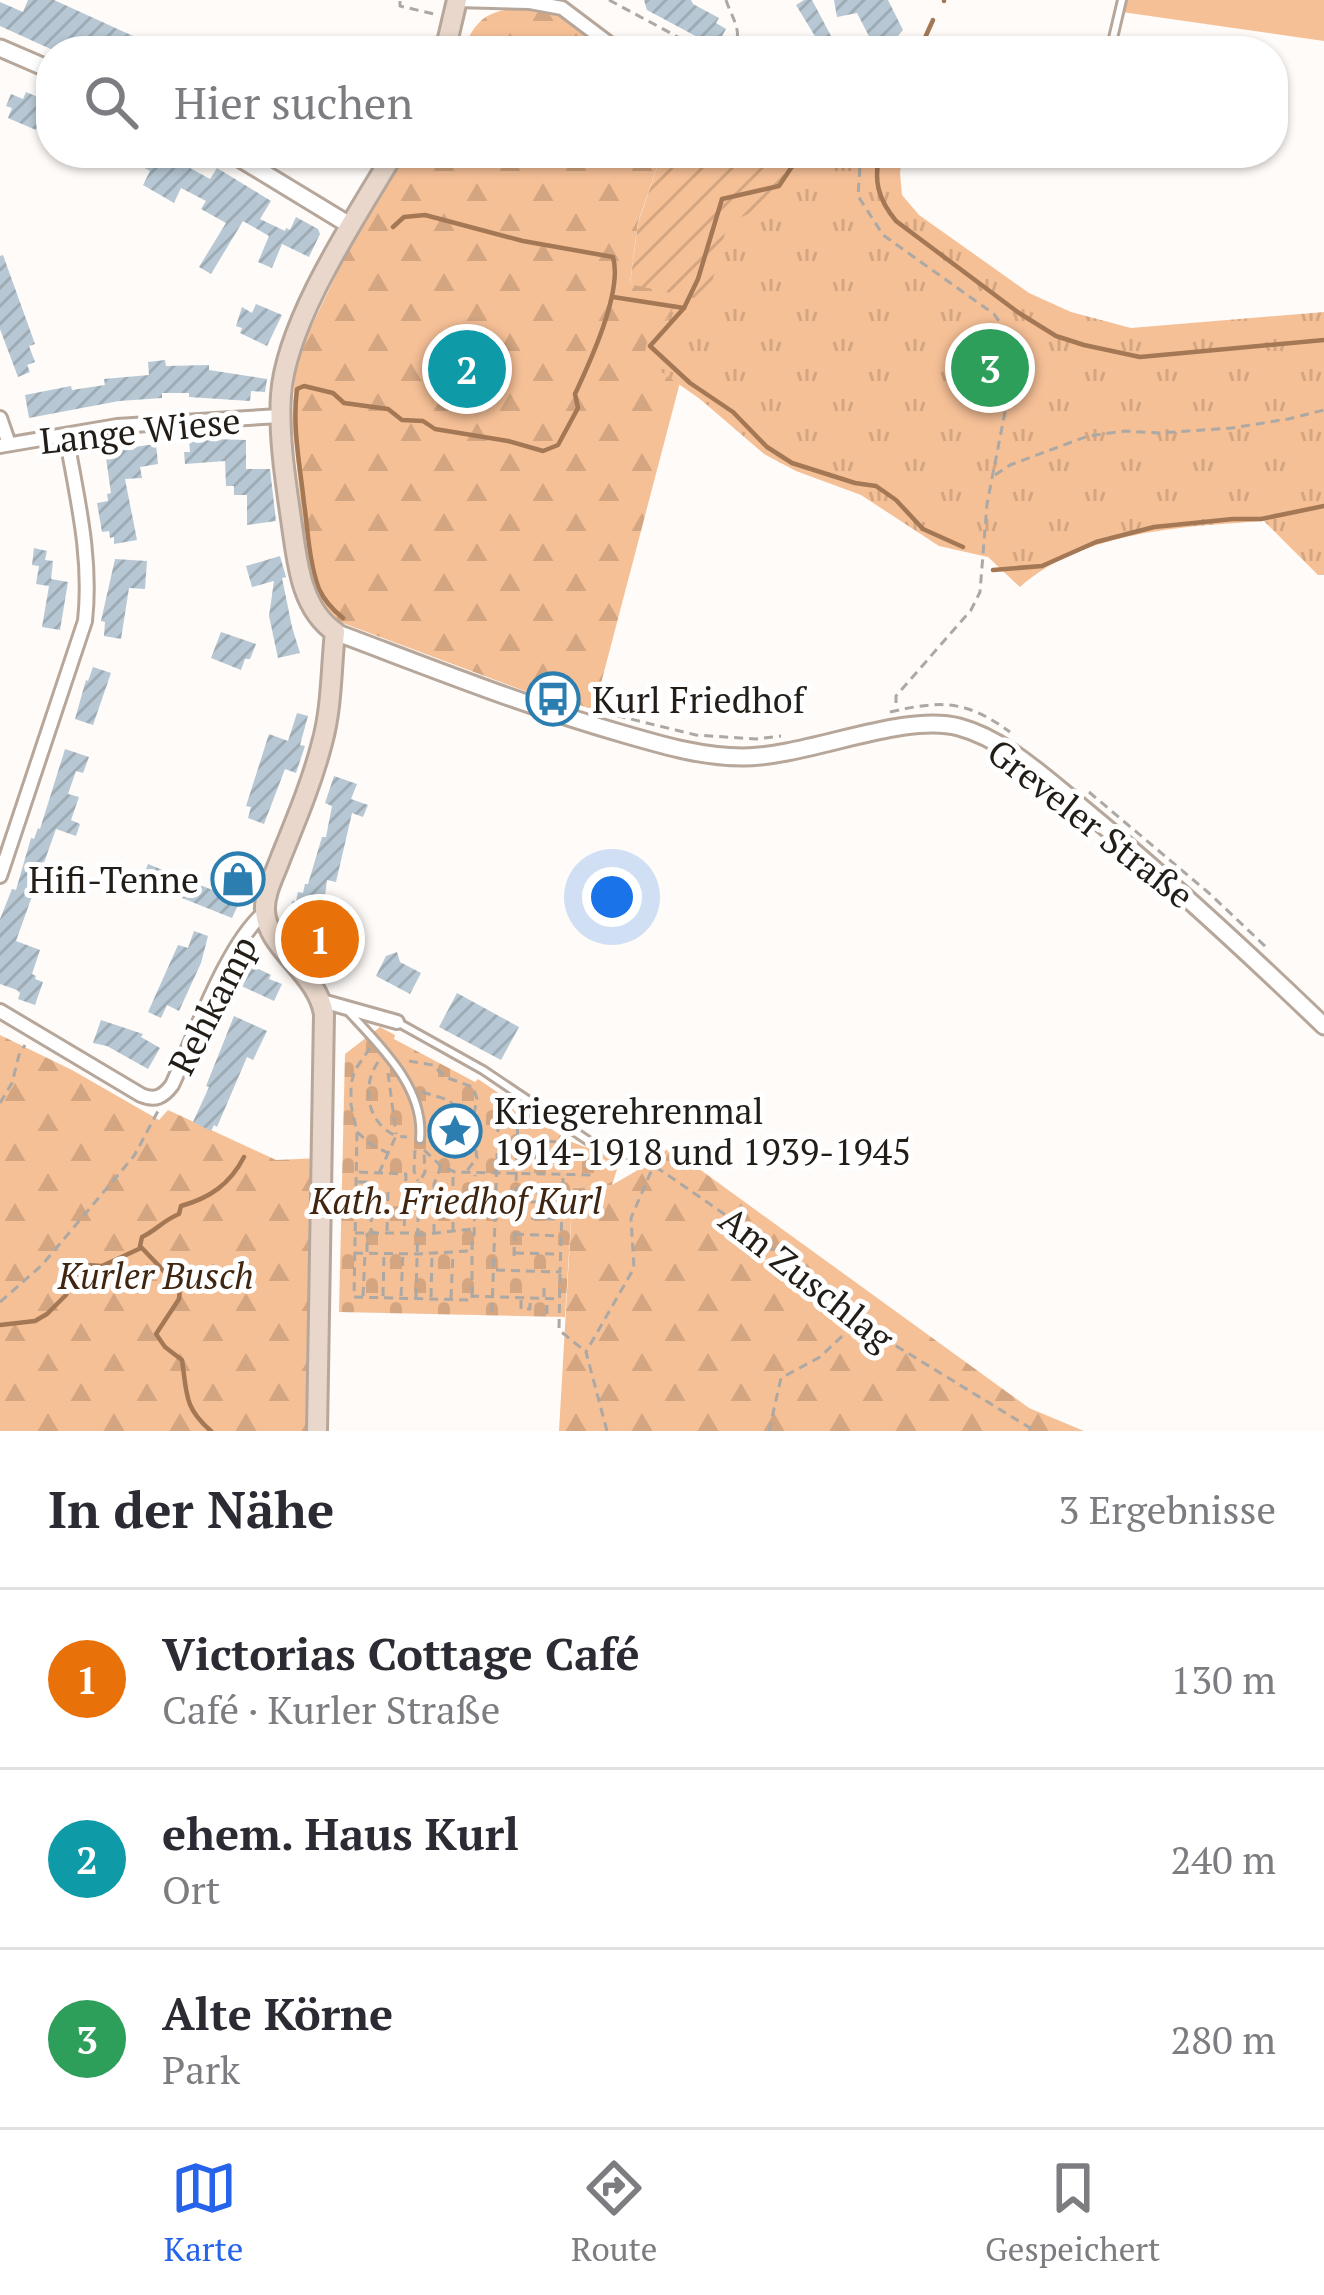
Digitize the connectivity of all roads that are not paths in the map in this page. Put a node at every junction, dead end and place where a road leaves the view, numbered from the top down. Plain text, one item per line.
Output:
1 (457, 0) edge
2 (1122, 0) edge
3 (449, 36) edge
4 (599, 36) edge
5 (1114, 36) edge
6 (0, 48) edge
7 (36, 64) edge
8 (256, 168) edge
9 (385, 168) edge
10 (351, 226) junction
11 (280, 416) junction
12 (0, 418) edge
13 (66, 435) junction
14 (4, 445) edge
15 (334, 632) junction
16 (0, 876) edge
17 (265, 912) junction
18 (322, 1001) junction
19 (345, 1007) junction
20 (0, 1011) edge
21 (398, 1022) joint
22 (1324, 1026) edge
23 (420, 1138) road end
24 (628, 1156) road end
25 (317, 1431) edge

1 - 3 main road
1 - 4 street
2 - 5 lane
6 - 7 street
8 - 10 street
9 - 10 main road
10 - 11 main road
11 - 13 street, Lange Wiese
11 - 15 main road
12 - 14 street
13 - 14 street, Lange Wiese
13 - 16 street
15 - 17 main road
15 - 22 street, Greveler Straße
17 - 18 main road
17 - 20 street, Rehkamp
18 - 19 street
18 - 25 main road
19 - 21 street
19 - 23 lane
21 - 24 lane

